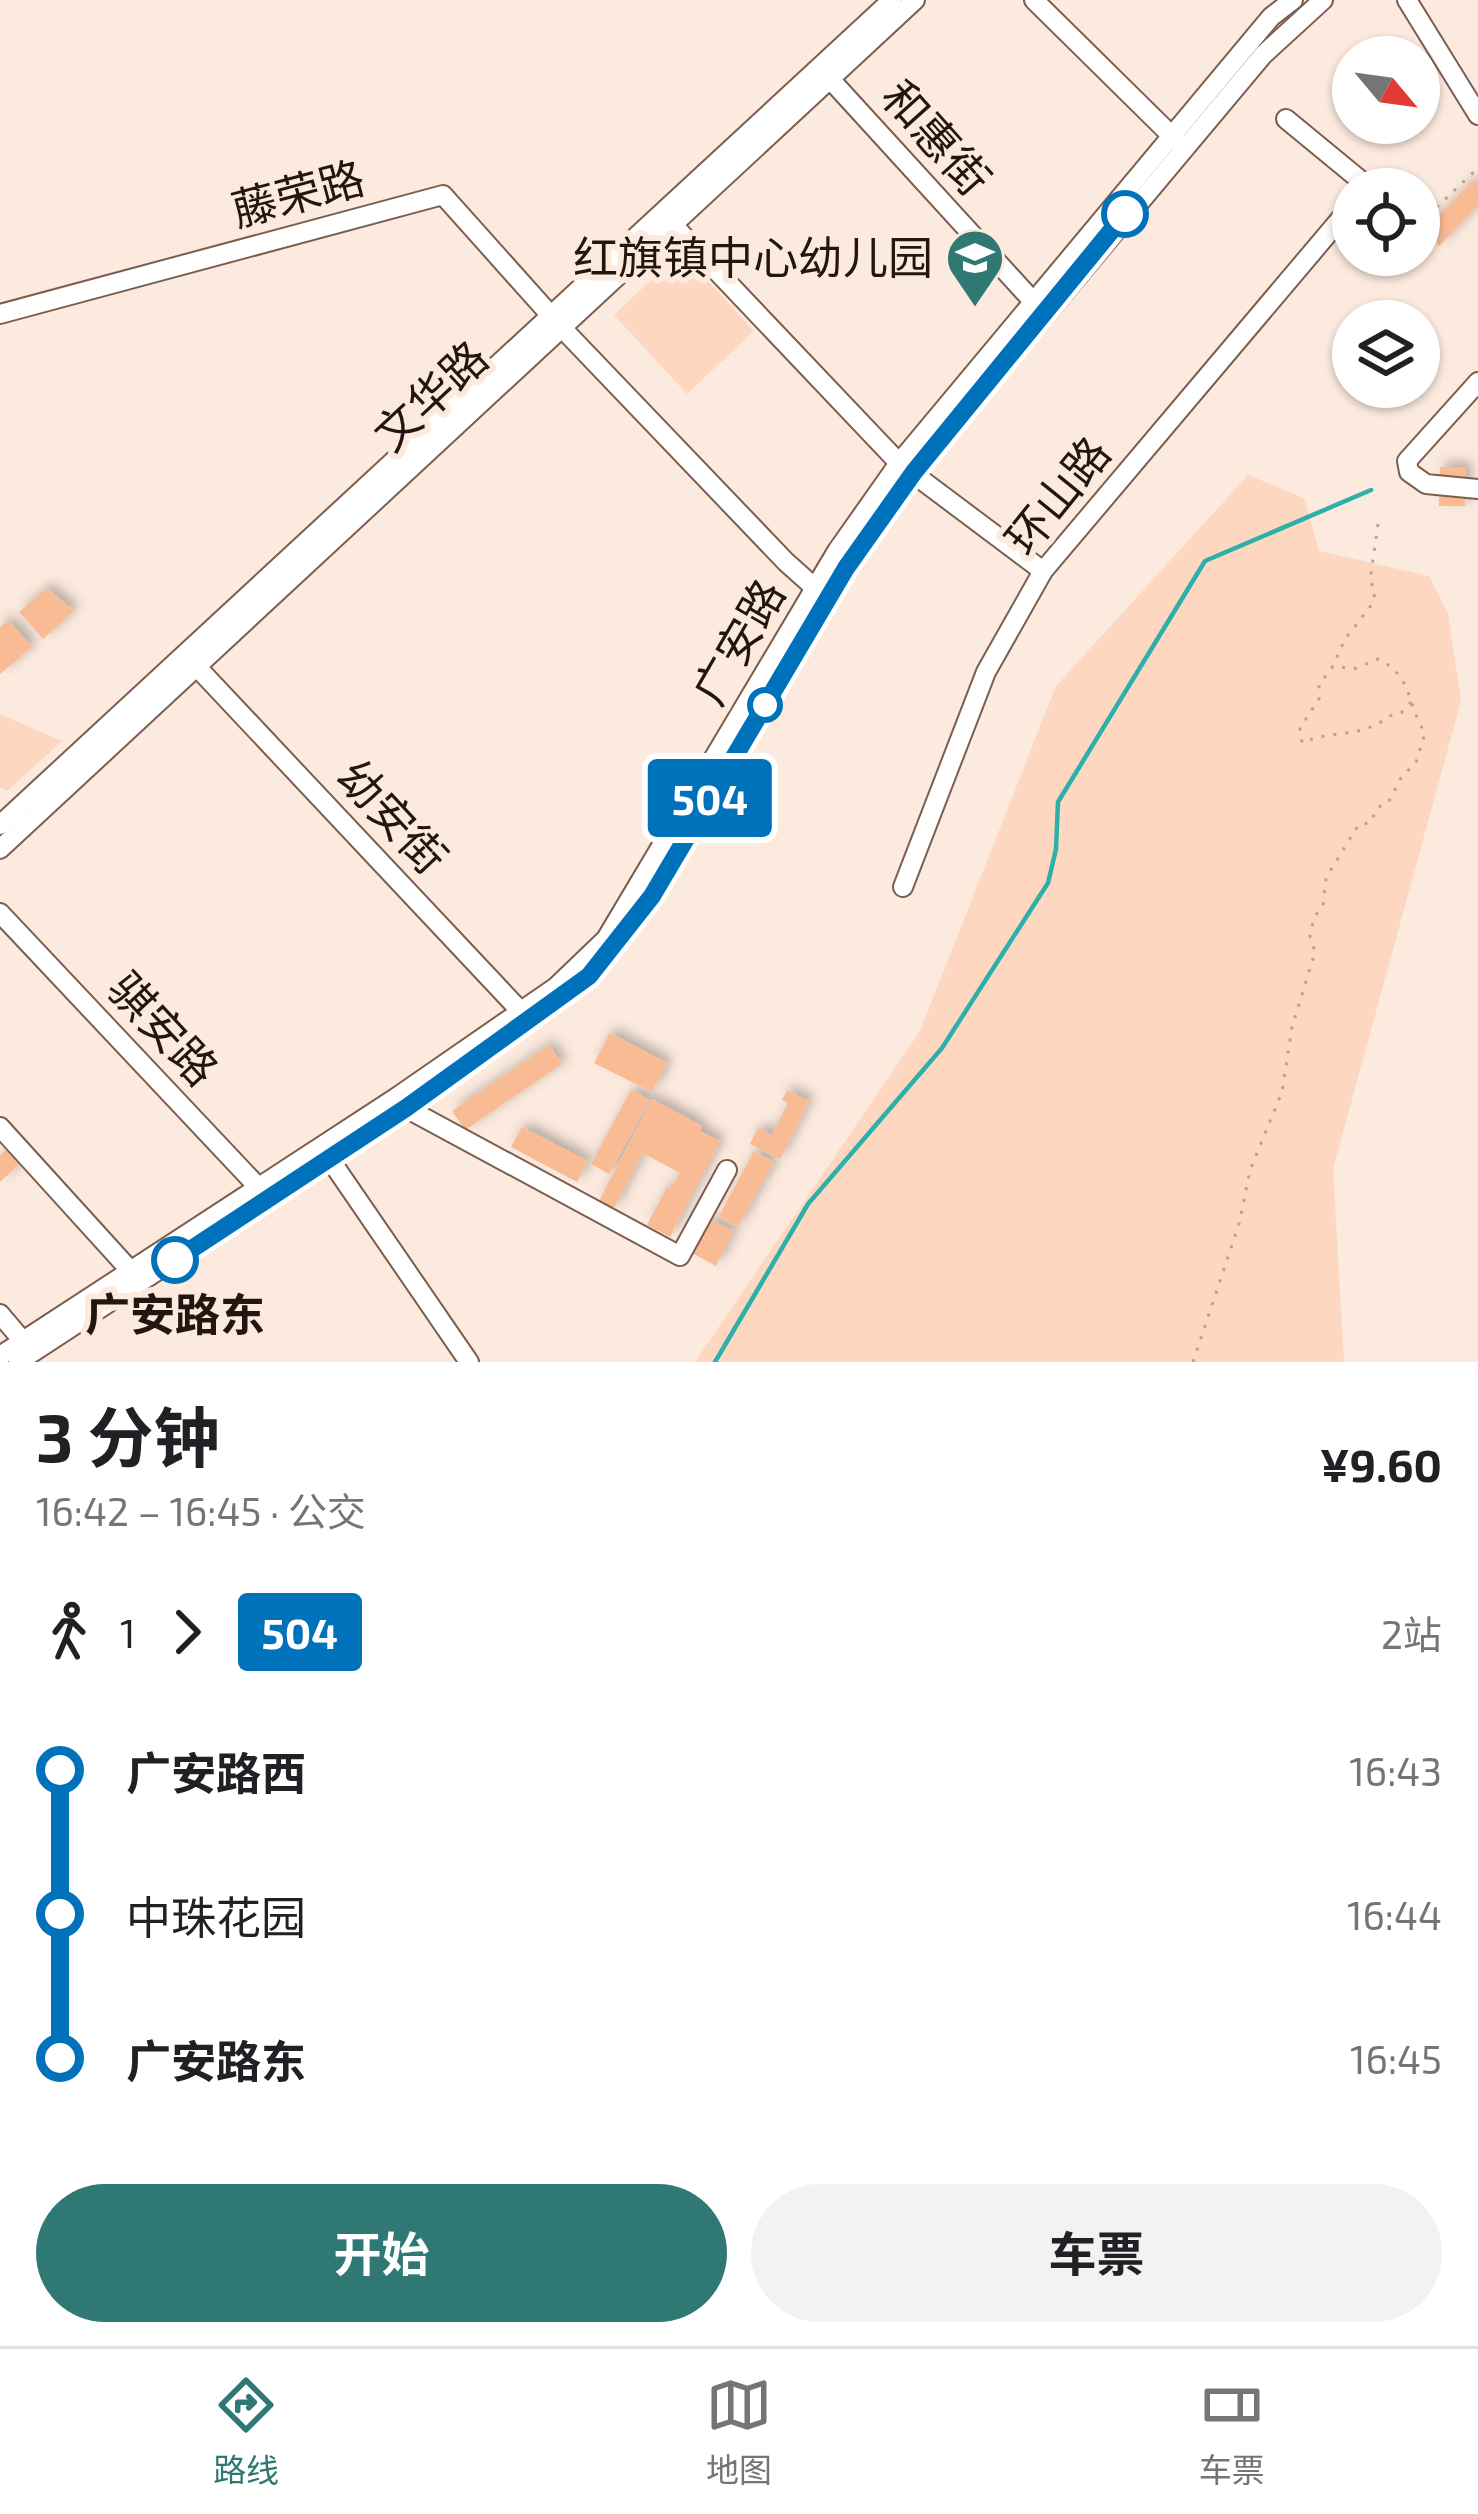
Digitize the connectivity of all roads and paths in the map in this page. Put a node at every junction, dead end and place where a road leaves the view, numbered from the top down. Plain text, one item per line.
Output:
1 (892, 0) edge
2 (915, 0) edge
3 (1034, 0) edge
4 (1293, 0) edge
5 (1323, 0) edge
6 (1407, 0) edge
7 (1275, 8) edge
8 (830, 80) junction
9 (1478, 115) edge
10 (1286, 119) dead end
11 (1178, 142) junction
12 (1344, 168) edge
13 (1478, 168) edge
14 (1440, 204) edge
15 (673, 225) junction
16 (1332, 229) edge
17 (1039, 308) junction
18 (0, 314) edge
19 (557, 323) junction
20 (1478, 382) edge
21 (906, 467) junction
22 (1478, 489) edge
23 (1378, 524) dead end
24 (1043, 571) junction
25 (822, 594) junction
26 (199, 642) junction
27 (196, 666) junction
28 (1333, 666) junction
29 (1414, 698) junction
30 (0, 825) edge
31 (0, 849) edge
32 (902, 887) dead end
33 (0, 913) edge
34 (526, 1016) junction
35 (401, 1102) junction
36 (0, 1127) edge
37 (329, 1158) junction
38 (727, 1170) dead end
39 (263, 1192) junction
40 (136, 1276) junction
41 (0, 1314) edge
42 (25, 1352) edge
43 (0, 1356) edge
44 (469, 1362) edge
45 (1193, 1362) edge

1 - 19 street, 文华路
2 - 8 street, 文华路
3 - 11 street
4 - 7 street, 广安路
5 - 11 street, 广安路
6 - 9 street
7 - 11 street, 广安路
8 - 15 street, 文华路
8 - 17 street, 和惠街
10 - 12 street
11 - 17 street, 广安路
13 - 14 path
15 - 19 street, 文华路
15 - 21 street
16 - 24 street, 环山路
17 - 21 street, 广安路
18 - 19 street, 藤荣路
19 - 25 street
19 - 26 street, 文华路
19 - 27 street, 文华路
20 - 22 street
21 - 24 street
21 - 25 street, 广安路
23 - 28 path
24 - 32 street, 环山路
25 - 34 street, 广安路
26 - 27 street
26 - 30 street, 文华路
27 - 31 street, 文华路
27 - 34 street, 幼安街
28 - 29 path
28 - 29 path
29 - 45 path
33 - 39 street, 骐安路
34 - 35 street, 广安路
35 - 37 street, 广安路
35 - 38 street
35 - 39 street, 广安路
36 - 40 street
37 - 39 street, 广安路
37 - 44 street
39 - 40 street, 广安路
40 - 42 street, 广安路
41 - 42 street
42 - 43 street, 广安路

